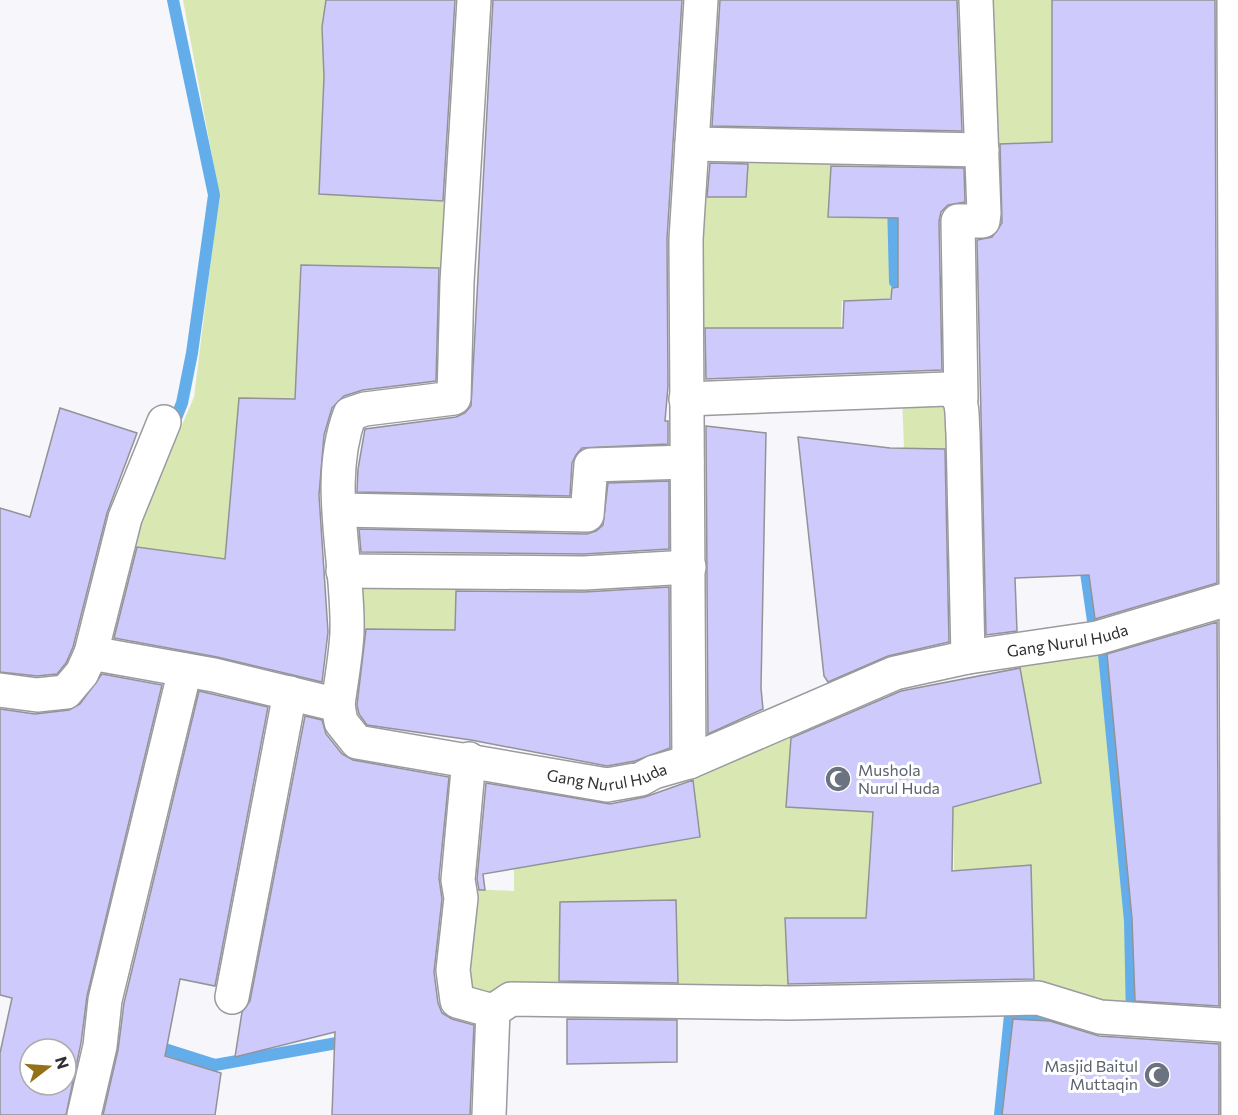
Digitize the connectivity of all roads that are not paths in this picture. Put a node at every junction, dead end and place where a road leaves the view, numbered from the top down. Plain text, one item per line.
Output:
1 (474, 0) edge
2 (701, 0) edge
3 (976, 0) edge
4 (1234, 0) edge
5 (692, 144) junction
6 (982, 150) junction
7 (961, 398) junction
8 (686, 399) junction
9 (164, 422) dead end
10 (687, 462) junction
11 (340, 510) junction
12 (688, 567) junction
13 (343, 571) junction
14 (1238, 590) edge
15 (91, 653) junction
16 (968, 657) junction
17 (185, 670) junction
18 (0, 690) edge
19 (290, 693) junction
20 (338, 705) junction
21 (469, 759) junction
22 (689, 762) junction
23 (1238, 934) edge
24 (232, 997) dead end
25 (493, 1011) junction
26 (1237, 1026) edge
27 (84, 1115) edge
28 (489, 1115) edge
29 (1238, 1115) edge

1 - 11 street
2 - 5 street
3 - 6 street
4 - 14 street
5 - 6 street
5 - 8 street
6 - 7 street
7 - 8 street
7 - 16 street
8 - 10 street
9 - 15 street
10 - 11 street
10 - 12 street
11 - 13 street
12 - 13 street
12 - 22 street
13 - 20 street
14 - 16 street, Gang Nurul Huda
14 - 23 street
15 - 17 street
15 - 18 street
16 - 22 street, Gang Nurul Huda
17 - 19 street
17 - 27 street
19 - 20 street
19 - 24 street
20 - 21 street, Gang Nurul Huda
21 - 22 street, Gang Nurul Huda
21 - 25 street
23 - 26 street
25 - 26 street
25 - 28 street
26 - 29 street

